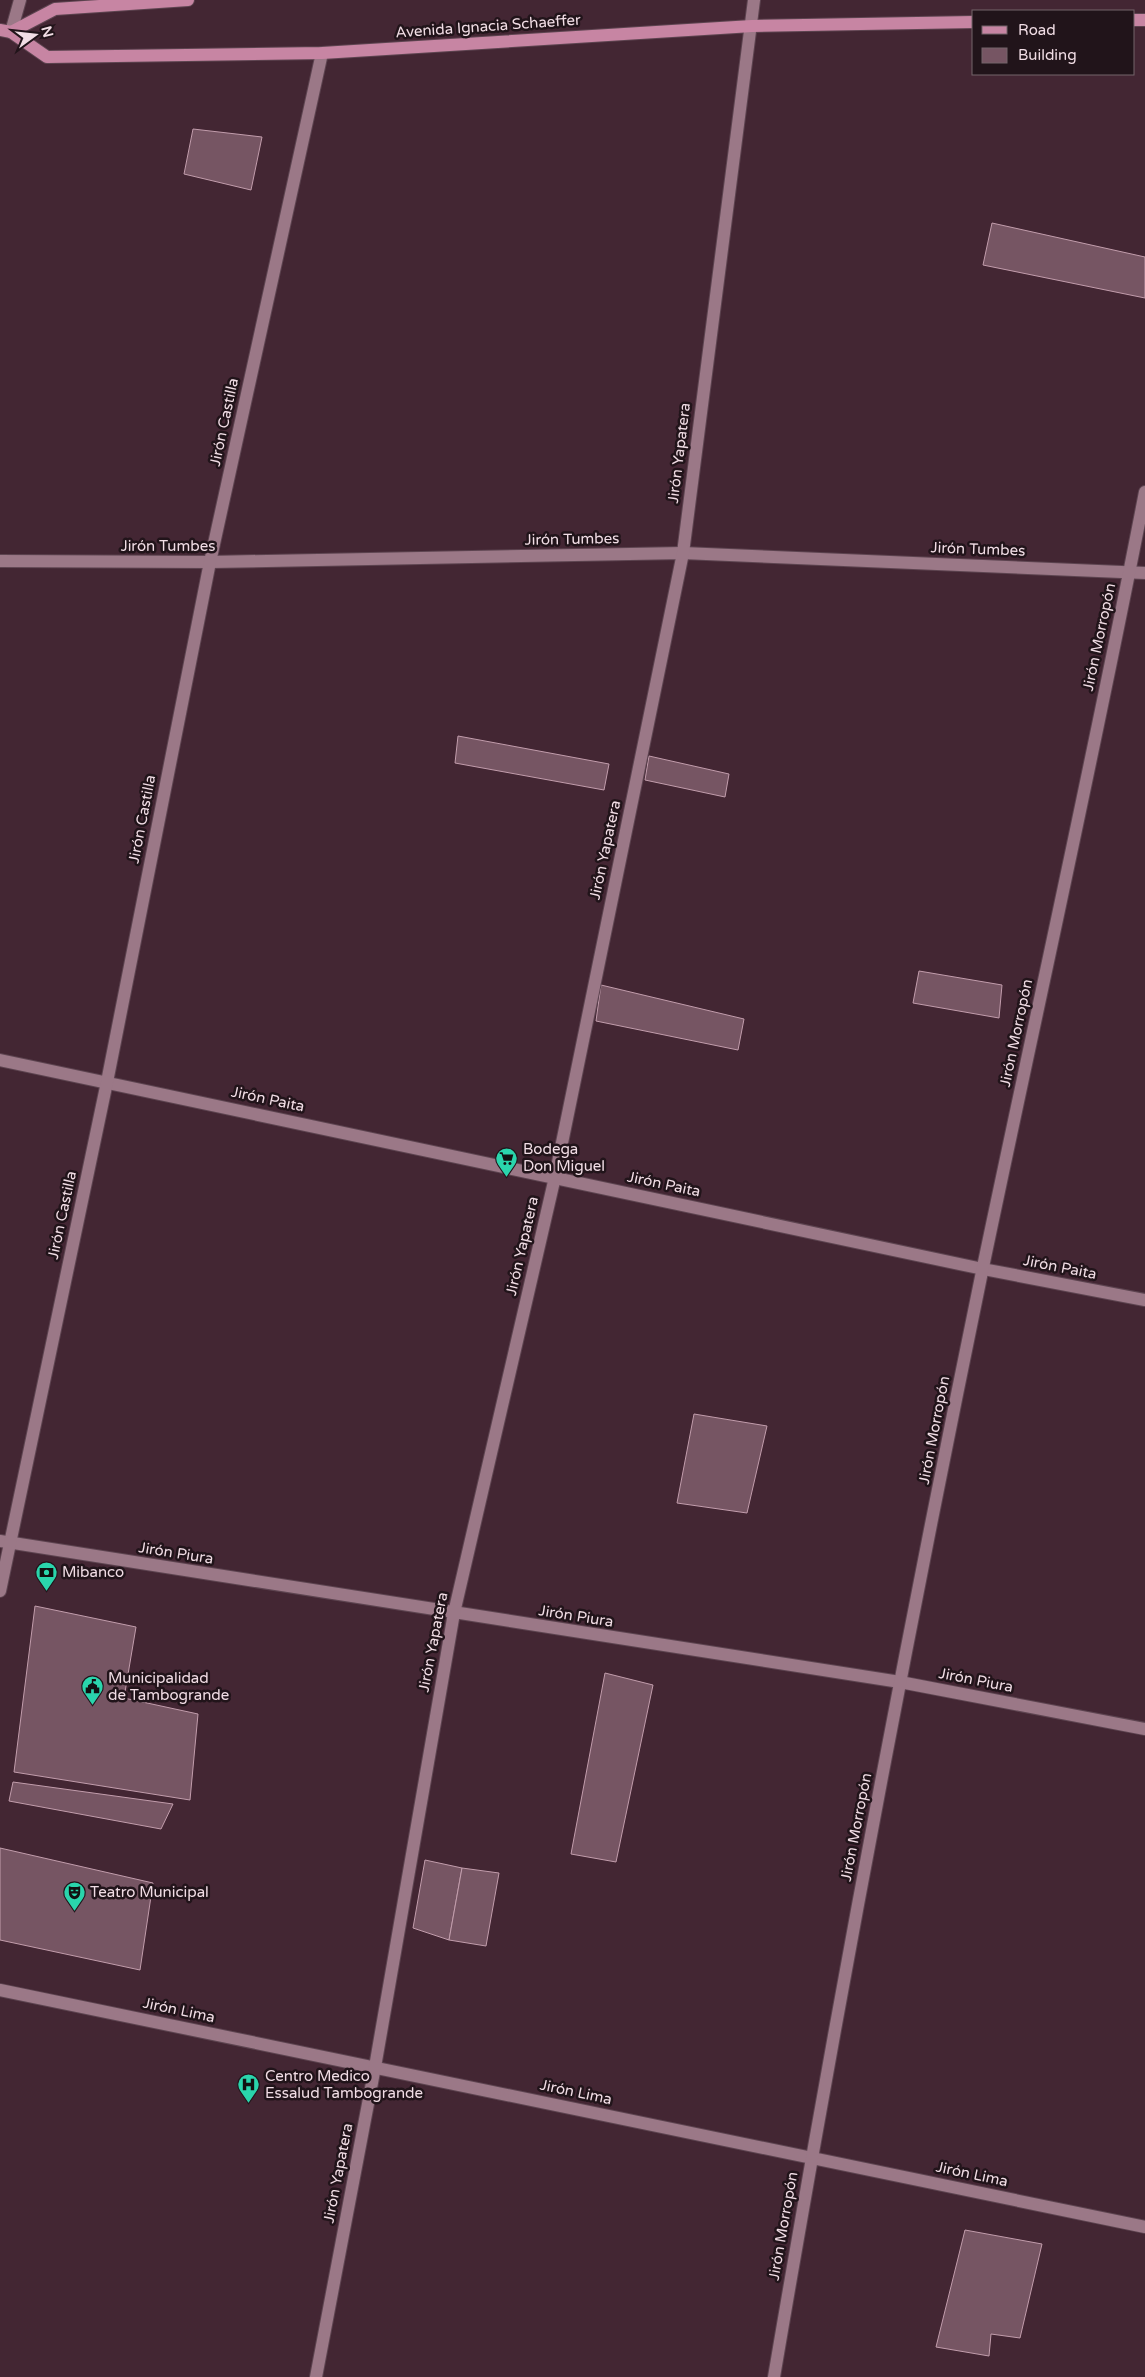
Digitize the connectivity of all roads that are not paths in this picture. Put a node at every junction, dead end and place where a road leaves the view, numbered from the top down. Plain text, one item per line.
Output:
1 (20, 0) edge
2 (188, 0) edge
3 (754, 0) edge
4 (972, 22) edge
5 (752, 26) junction
6 (6, 31) edge
7 (322, 53) junction
8 (1145, 492) edge
9 (683, 553) junction
10 (0, 561) edge
11 (210, 562) junction
12 (1130, 572) junction
13 (1145, 573) edge
14 (0, 1060) edge
15 (107, 1082) junction
16 (555, 1177) junction
17 (983, 1269) junction
18 (1145, 1300) edge
19 (4, 1542) edge
20 (0, 1591) edge
21 (454, 1613) junction
22 (900, 1682) junction
23 (1145, 1729) edge
24 (0, 1990) edge
25 (374, 2067) junction
26 (811, 2158) junction
27 (1145, 2227) edge
28 (316, 2377) edge
29 (774, 2377) edge

1 - 6 street
2 - 6 main road
3 - 5 street, Jirón Yapatera
4 - 5 main road, Avenida Ignacia Schaeffer
5 - 7 main road, Avenida Ignacia Schaeffer
5 - 9 street, Jirón Yapatera
6 - 7 main road, Avenida Ignacia Schaeffer
7 - 11 street, Jirón Castilla
8 - 12 street, Jirón Morropón
9 - 11 street, Jirón Tumbes
9 - 12 street, Jirón Tumbes
9 - 16 street, Jirón Yapatera
10 - 11 street, Jirón Tumbes
11 - 15 street, Jirón Castilla
12 - 13 street, Jirón Tumbes
12 - 17 street, Jirón Morropón
14 - 15 street, Jirón Paita
15 - 16 street, Jirón Paita
15 - 19 street, Jirón Castilla
16 - 17 street, Jirón Paita
16 - 21 street, Jirón Yapatera
17 - 18 street, Jirón Paita
17 - 22 street, Jirón Morropón
19 - 20 street, Jirón Castilla
19 - 21 street, Jirón Piura
21 - 22 street, Jirón Piura
21 - 25 street, Jirón Yapatera
22 - 23 street, Jirón Piura
22 - 26 street, Jirón Morropón
24 - 25 street, Jirón Lima
25 - 26 street, Jirón Lima
25 - 28 street, Jirón Yapatera
26 - 27 street, Jirón Lima
26 - 29 street, Jirón Morropón

